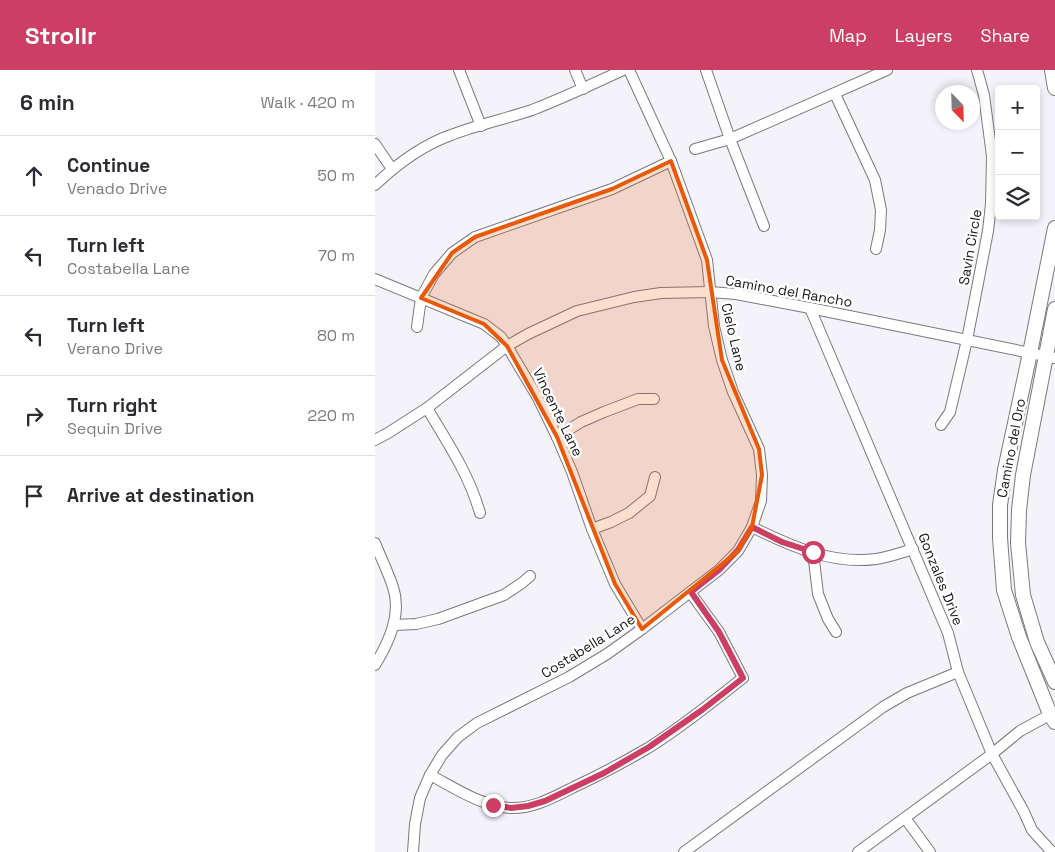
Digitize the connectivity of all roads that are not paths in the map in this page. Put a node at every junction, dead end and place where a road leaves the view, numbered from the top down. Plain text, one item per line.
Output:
1 (459, 70) edge
2 (575, 70) edge
3 (623, 70) edge
4 (629, 70) edge
5 (706, 70) edge
6 (887, 70) edge
7 (977, 70) edge
8 (1052, 70) edge
9 (1055, 88) edge
10 (583, 89) junction
11 (835, 94) junction
12 (481, 126) junction
13 (730, 139) junction
14 (375, 144) edge
15 (695, 149) dead end
16 (671, 161) junction
17 (392, 169) junction
18 (375, 185) edge
19 (764, 226) dead end
20 (1055, 228) edge
21 (876, 250) dead end
22 (375, 279) edge
23 (710, 292) junction
24 (421, 298) junction
25 (810, 308) junction
26 (1055, 309) edge
27 (417, 327) dead end
28 (967, 340) junction
29 (507, 346) junction
30 (1030, 353) junction
31 (1051, 357) edge
32 (654, 399) dead end
33 (427, 408) junction
34 (941, 425) dead end
35 (557, 437) junction
36 (375, 440) edge
37 (655, 477) dead end
38 (479, 513) dead end
39 (752, 527) junction
40 (592, 529) junction
41 (375, 543) edge
42 (913, 549) junction
43 (813, 552) junction
44 (530, 576) dead end
45 (691, 592) junction
46 (394, 625) junction
47 (642, 629) junction
48 (836, 632) dead end
49 (375, 665) edge
50 (958, 672) junction
51 (1055, 682) edge
52 (1053, 716) edge
53 (992, 754) junction
54 (430, 775) junction
55 (905, 818) junction
56 (413, 852) edge
57 (684, 852) edge
58 (858, 852) edge
59 (930, 852) edge
60 (1055, 852) edge

1 - 12 street
2 - 10 street
3 - 10 street
4 - 16 street, Cielo Lane
5 - 13 street
6 - 11 street
7 - 28 street, Savin Circle
8 - 9 street
10 - 12 street
11 - 13 street
11 - 21 street
12 - 17 street
13 - 15 street
13 - 19 street
14 - 17 street
16 - 23 street, Cielo Lane
16 - 24 street
17 - 18 street
20 - 30 street, Camino del Oro
22 - 24 street, Vincente Lane
23 - 25 street, Camino del Rancho
23 - 29 street, Camino del Rancho
23 - 39 street, Cielo Lane
24 - 27 street
24 - 29 street, Vincente Lane
25 - 28 street, Camino del Rancho
25 - 42 street, Gonzales Drive
26 - 31 street, Camino del Oro
28 - 30 street, Camino del Rancho
28 - 34 street, Savin Circle
29 - 33 street, Camino del Rancho
29 - 35 street, Vincente Lane
30 - 31 street, Camino del Rancho
30 - 52 street, Camino del Oro
31 - 51 street, Camino del Oro
32 - 35 street
33 - 36 street, Camino del Rancho
33 - 38 street
35 - 40 street, Vincente Lane
37 - 40 street
39 - 43 street
39 - 45 street, Costabella Lane
40 - 47 street, Vincente Lane
41 - 46 street
42 - 43 street
42 - 50 street, Gonzales Drive
43 - 48 street
44 - 46 street
45 - 47 street, Costabella Lane
45 - 54 street
46 - 49 street
47 - 54 street, Costabella Lane
50 - 53 street, Gonzales Drive
50 - 57 street
52 - 53 street
53 - 55 street
53 - 60 street, Gonzales Drive
54 - 56 street, Costabella Lane
55 - 58 street
55 - 59 street

